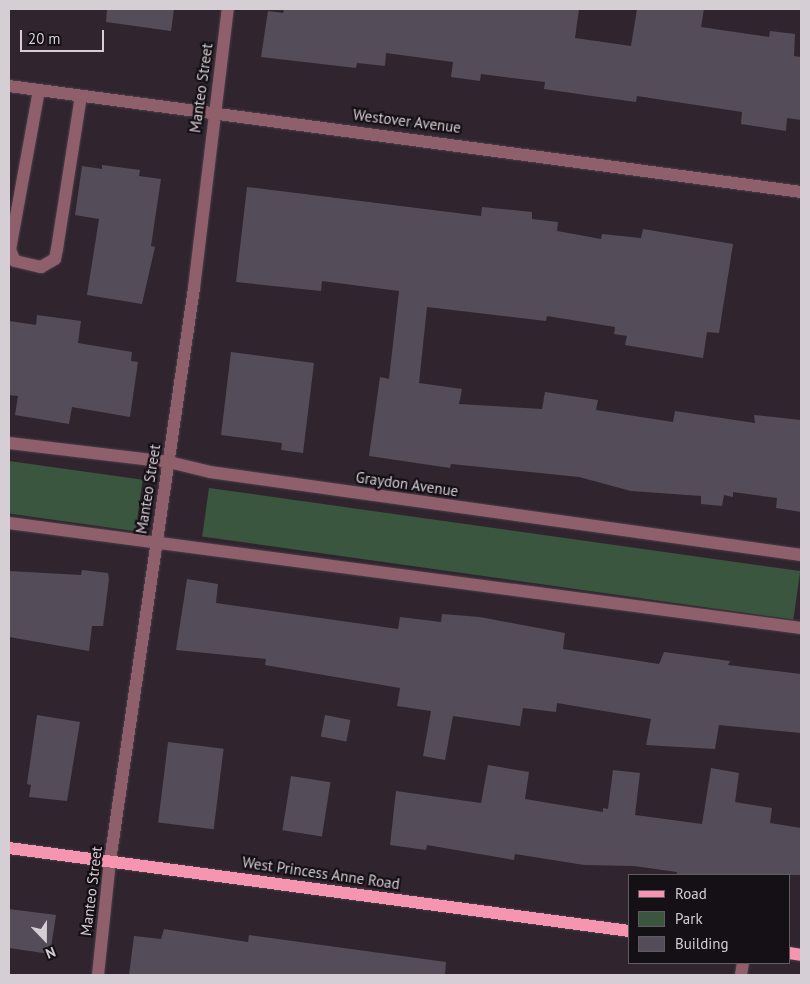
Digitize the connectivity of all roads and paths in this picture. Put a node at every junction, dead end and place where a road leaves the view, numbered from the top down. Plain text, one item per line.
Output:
1 (228, 9) edge
2 (9, 86) edge
3 (40, 90) junction
4 (81, 96) junction
5 (214, 113) junction
6 (801, 192) edge
7 (9, 443) edge
8 (169, 462) junction
9 (9, 523) edge
10 (155, 544) junction
11 (801, 555) edge
12 (801, 628) edge
13 (9, 848) edge
14 (110, 861) junction
15 (628, 931) edge
16 (98, 975) edge

1 - 5 street, Manteo Street
2 - 3 street, Westover Avenue
3 - 4 street, Westover Avenue
3 - 4 street
4 - 5 street, Westover Avenue
5 - 6 street, Westover Avenue
5 - 8 street, Manteo Street
7 - 8 street, Graydon Avenue
8 - 10 street, Manteo Street
8 - 11 street, Graydon Avenue
9 - 10 street
10 - 12 street
10 - 14 street, Manteo Street
13 - 14 main road, West Princess Anne Road
14 - 15 main road, West Princess Anne Road
14 - 16 street, Manteo Street

